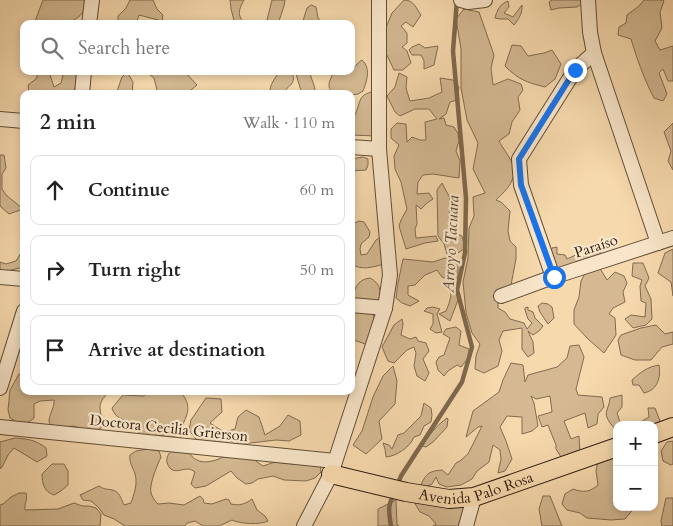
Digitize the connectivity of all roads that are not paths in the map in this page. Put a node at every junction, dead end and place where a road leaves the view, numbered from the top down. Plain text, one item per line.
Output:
1 (92, 0) edge
2 (379, 0) edge
3 (485, 0) edge
4 (588, 0) edge
5 (465, 1) edge
6 (90, 20) edge
7 (594, 53) junction
8 (84, 75) edge
9 (82, 90) edge
10 (0, 119) edge
11 (20, 121) edge
12 (355, 147) edge
13 (379, 149) junction
14 (673, 238) edge
15 (658, 243) junction
16 (0, 277) edge
17 (554, 277) junction
18 (20, 279) edge
19 (501, 296) dead end
20 (355, 305) edge
21 (386, 308) junction
22 (20, 324) edge
23 (0, 388) edge
24 (0, 427) edge
25 (673, 427) edge
26 (658, 433) edge
27 (613, 448) edge
28 (333, 467) junction
29 (474, 497) junction
30 (304, 526) edge
31 (466, 526) edge

1 - 6 street
2 - 13 street
3 - 5 street
4 - 7 street
7 - 15 street
7 - 17 street
8 - 9 street
10 - 11 street
12 - 13 street
13 - 21 street
14 - 15 street, Paraíso
15 - 17 street, Paraíso
16 - 18 street
17 - 19 street, Paraíso
20 - 21 street
21 - 28 street
22 - 23 street
24 - 28 street, Doctora Cecilia Grierson
25 - 26 main road
27 - 29 main road, Avenida Palo Rosa
28 - 29 main road, Avenida Palo Rosa
28 - 30 street
29 - 31 street

